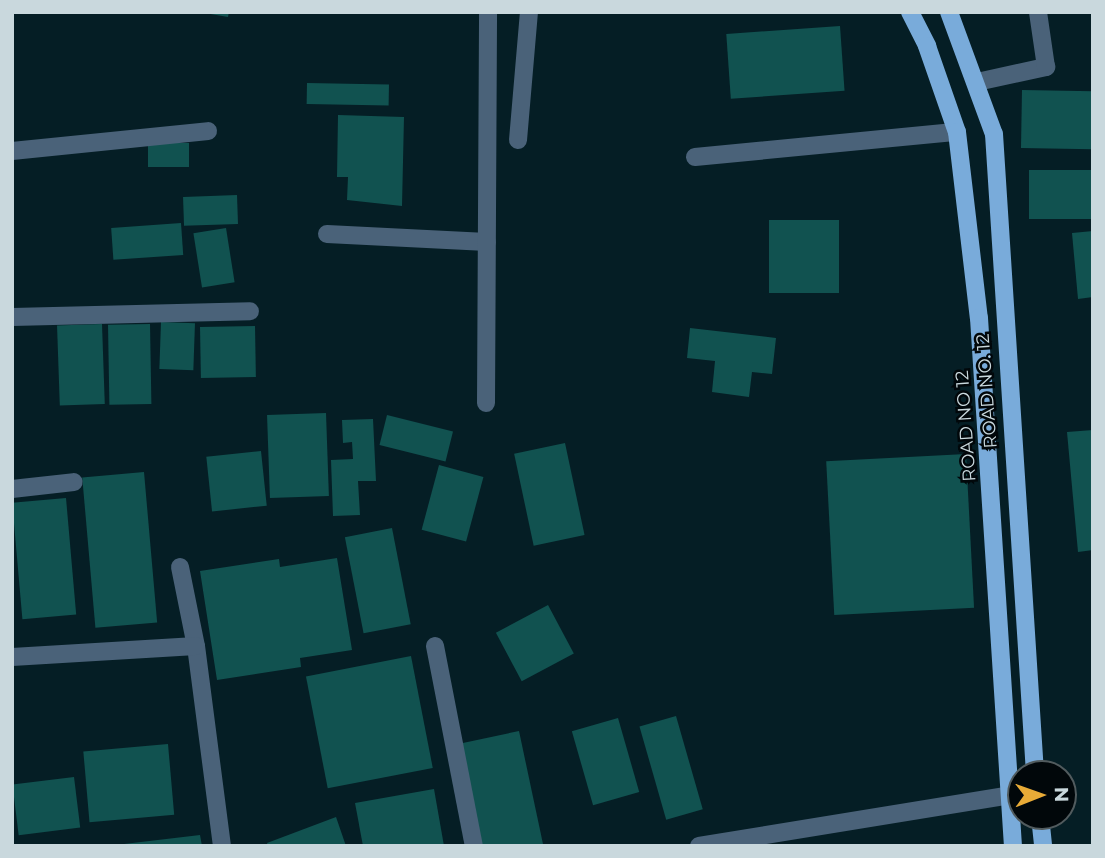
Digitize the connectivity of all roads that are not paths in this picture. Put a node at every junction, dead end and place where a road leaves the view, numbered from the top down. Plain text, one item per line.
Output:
1 (488, 12) edge
2 (528, 12) edge
3 (909, 12) edge
4 (949, 12) edge
5 (1038, 12) edge
6 (977, 82) junction
7 (208, 131) dead end
8 (957, 132) junction
9 (518, 140) dead end
10 (12, 151) edge
11 (695, 157) dead end
12 (327, 234) dead end
13 (487, 242) junction
14 (250, 311) dead end
15 (12, 317) edge
16 (486, 403) dead end
17 (74, 482) dead end
18 (12, 489) edge
19 (180, 567) dead end
20 (196, 646) junction
21 (435, 646) dead end
22 (12, 657) edge
23 (1012, 760) edge
24 (1034, 760) edge
25 (1007, 795) edge
26 (761, 840) edge
27 (222, 846) edge
28 (474, 846) edge
29 (699, 846) edge

1 - 13 street
2 - 9 street
3 - 8 main road, ROAD NO 12
4 - 6 main road, ROAD NO. 12
5 - 6 street
6 - 24 main road, ROAD NO. 12
7 - 10 street
8 - 11 street
8 - 23 main road, ROAD NO 12
12 - 13 street
13 - 16 street
14 - 15 street
17 - 18 street
19 - 20 street
20 - 22 street
20 - 27 street
21 - 28 street
25 - 26 street
26 - 29 street

